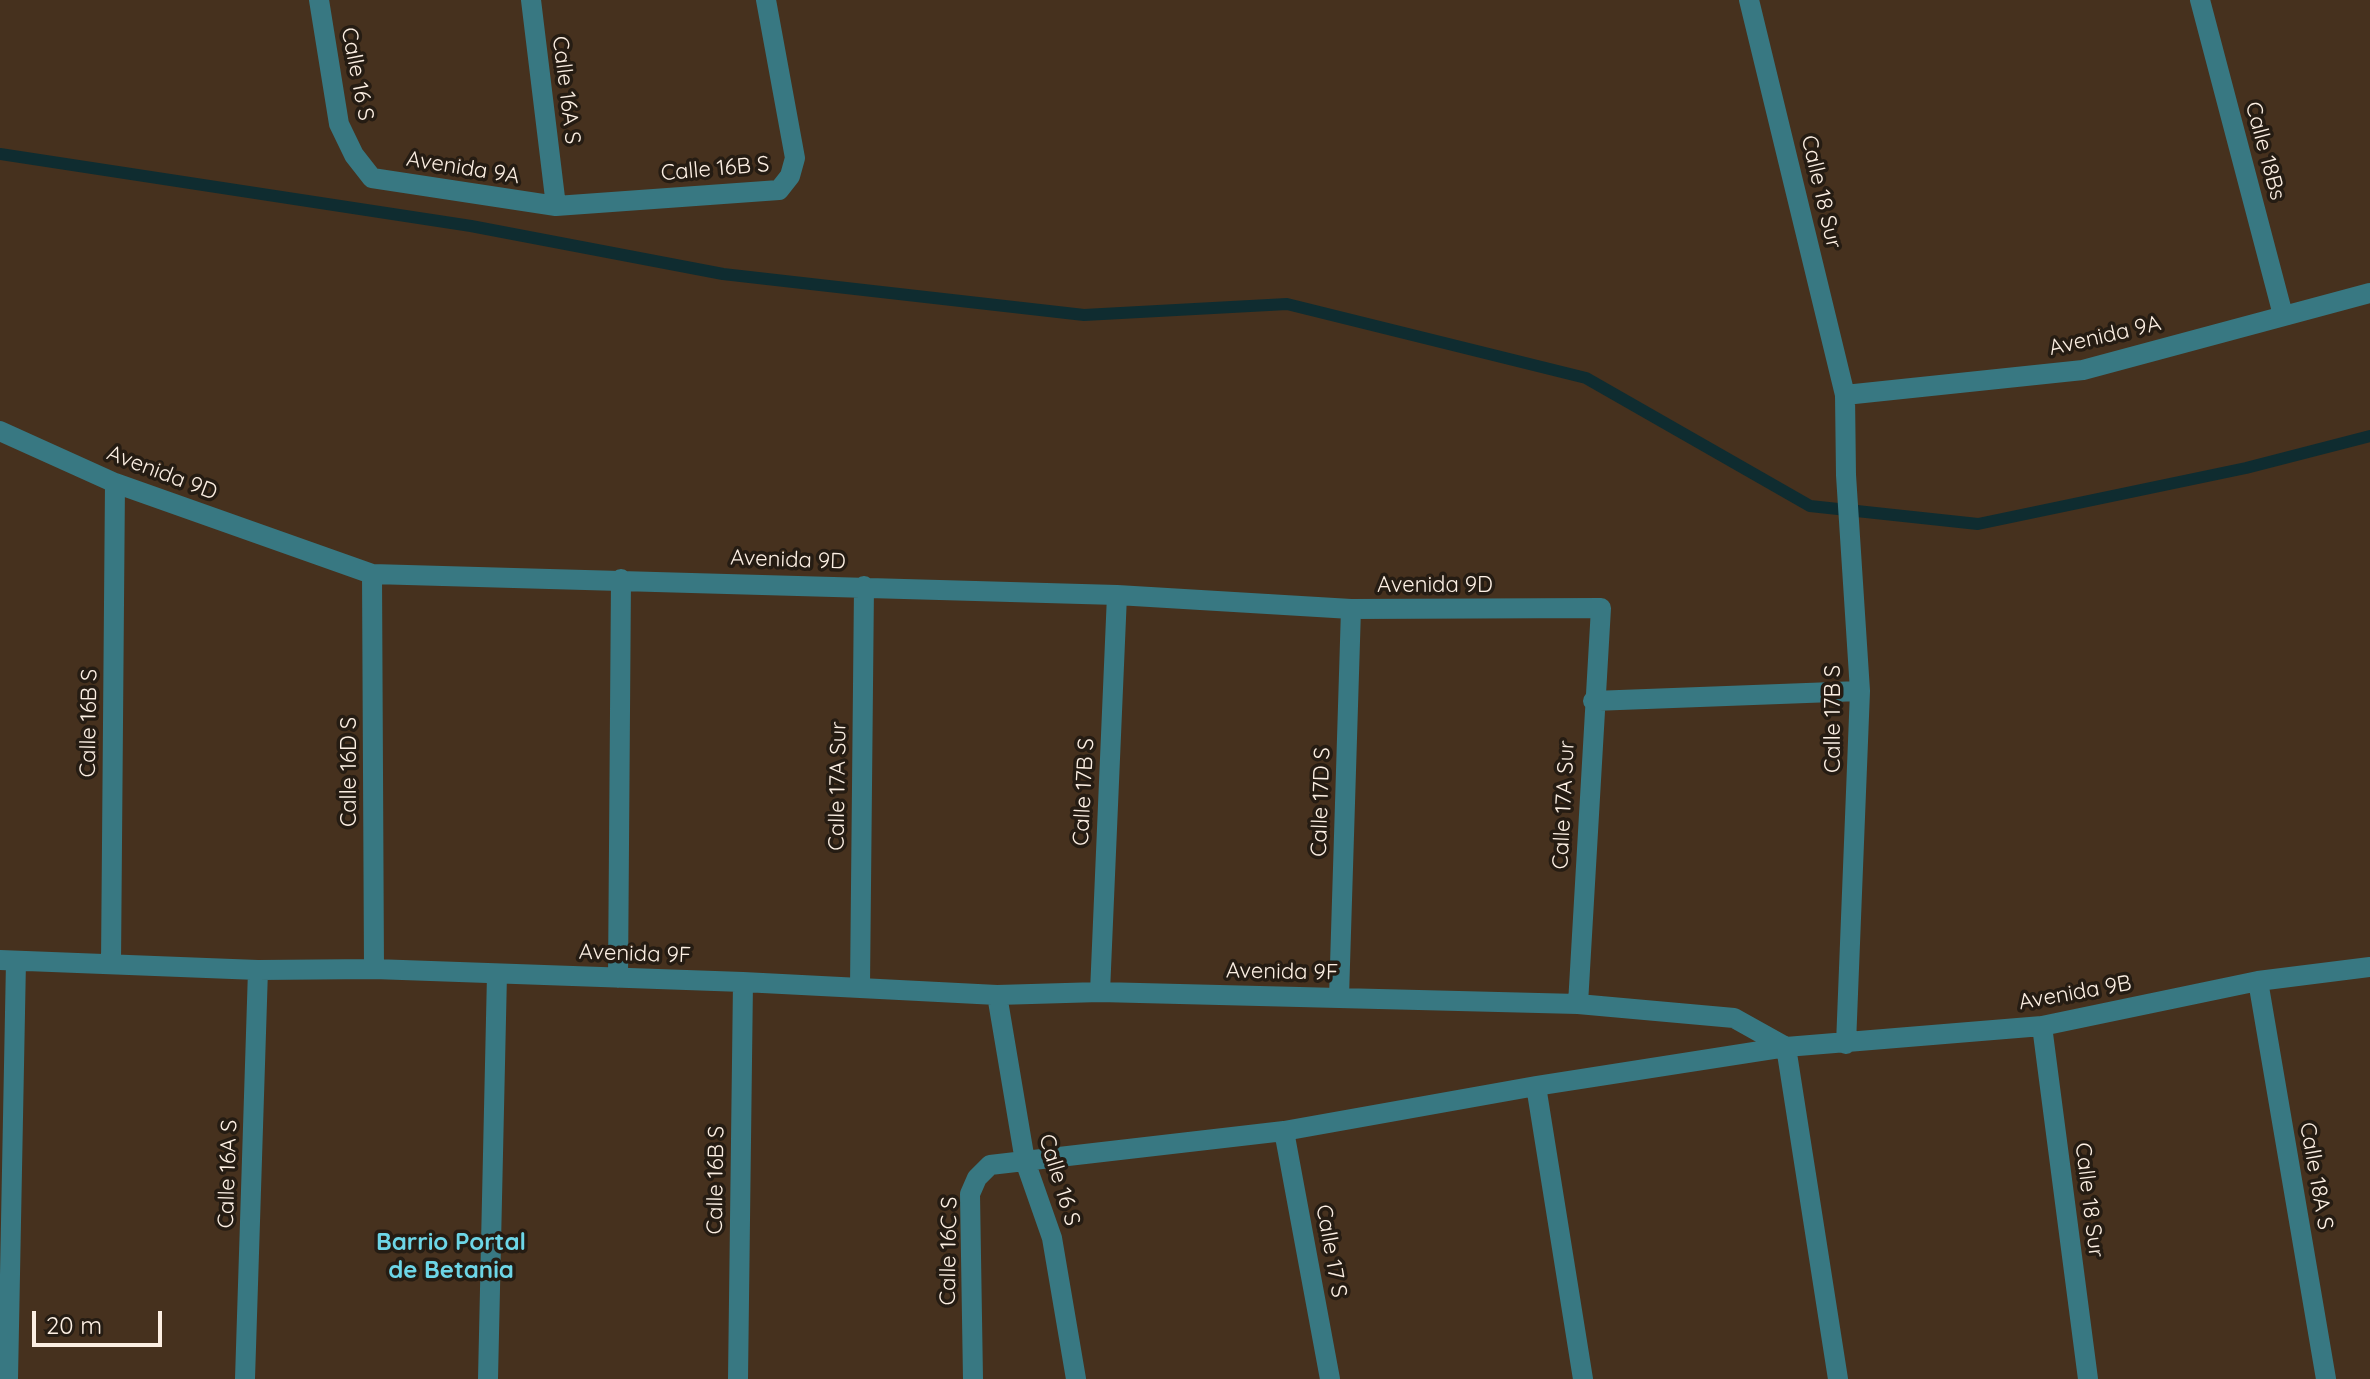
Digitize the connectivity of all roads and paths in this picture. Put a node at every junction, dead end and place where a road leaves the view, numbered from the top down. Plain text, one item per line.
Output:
1 (319, 0) edge
2 (531, 0) edge
3 (766, 0) edge
4 (1749, 0) edge
5 (2200, 0) edge
6 (354, 155) joint
7 (555, 196) junction
8 (2370, 293) edge
9 (2283, 315) junction
10 (1845, 395) junction
11 (0, 431) edge
12 (115, 483) junction
13 (372, 574) junction
14 (621, 579) junction
15 (864, 586) junction
16 (1117, 595) junction
17 (1601, 608) joint
18 (1351, 609) junction
19 (1860, 691) junction
20 (1593, 701) junction
21 (8, 960) edge
22 (111, 963) junction
23 (2370, 967) edge
24 (374, 969) junction
25 (258, 970) junction
26 (497, 974) junction
27 (618, 978) junction
28 (2258, 981) junction
29 (743, 982) junction
30 (860, 986) junction
31 (1100, 992) junction
32 (997, 995) junction
33 (1339, 997) junction
34 (1578, 1004) junction
35 (2042, 1026) junction
36 (1846, 1044) junction
37 (1786, 1047) junction
38 (1536, 1086) junction
39 (1284, 1131) junction
40 (1025, 1161) junction
41 (8, 1379) edge
42 (245, 1379) edge
43 (488, 1379) edge
44 (738, 1379) edge
45 (973, 1379) edge
46 (1076, 1379) edge
47 (1330, 1379) edge
48 (1583, 1379) edge
49 (1838, 1379) edge
50 (2088, 1379) edge
51 (2326, 1379) edge

1 - 6 street, Calle 16 S
2 - 7 street, Calle 16A S
3 - 7 street, Calle 16B S
4 - 10 street, Calle 18 Sur
5 - 9 street, Calle 18Bs
6 - 7 street, Avenida 9A
8 - 9 street, Avenida 9A
9 - 10 street, Avenida 9A
10 - 19 street, Calle 17B S
11 - 12 street, Avenida 9D
12 - 13 street, Avenida 9D
12 - 22 street, Calle 16B S
13 - 14 street, Avenida 9D
13 - 24 street, Calle 16D S
14 - 15 street, Avenida 9D
14 - 27 street
15 - 16 street, Avenida 9D
15 - 30 street, Calle 17A Sur
16 - 18 street, Avenida 9D
16 - 31 street, Calle 17B S
17 - 18 street, Avenida 9D
17 - 20 street, Calle 17A Sur
18 - 33 street, Calle 17D S
19 - 20 street
19 - 36 street, Calle 17B S
20 - 34 street, Calle 17A Sur
21 - 22 street, Avenida 9F
21 - 41 street
22 - 25 street, Avenida 9F
23 - 28 street, Avenida 9B
24 - 25 street, Avenida 9F
24 - 26 street, Avenida 9F
25 - 42 street, Calle 16A S
26 - 27 street, Avenida 9F
26 - 43 street
27 - 29 street, Avenida 9F
28 - 35 street, Avenida 9B
28 - 51 street, Calle 18A S
29 - 30 street, Avenida 9F
29 - 44 street, Calle 16B S
30 - 32 street, Avenida 9F
31 - 32 street, Avenida 9F
31 - 33 street, Avenida 9F
32 - 40 street, Calle 16 S
33 - 34 street, Avenida 9F
34 - 37 street, Avenida 9F
35 - 36 street, Avenida 9B
35 - 50 street, Calle 18 Sur
36 - 37 street, Avenida 9B
37 - 38 street
37 - 49 street
38 - 39 street
38 - 48 street
39 - 40 street
39 - 47 street, Calle 17 S
40 - 45 street, Calle 16C S
40 - 46 street, Calle 16 S

